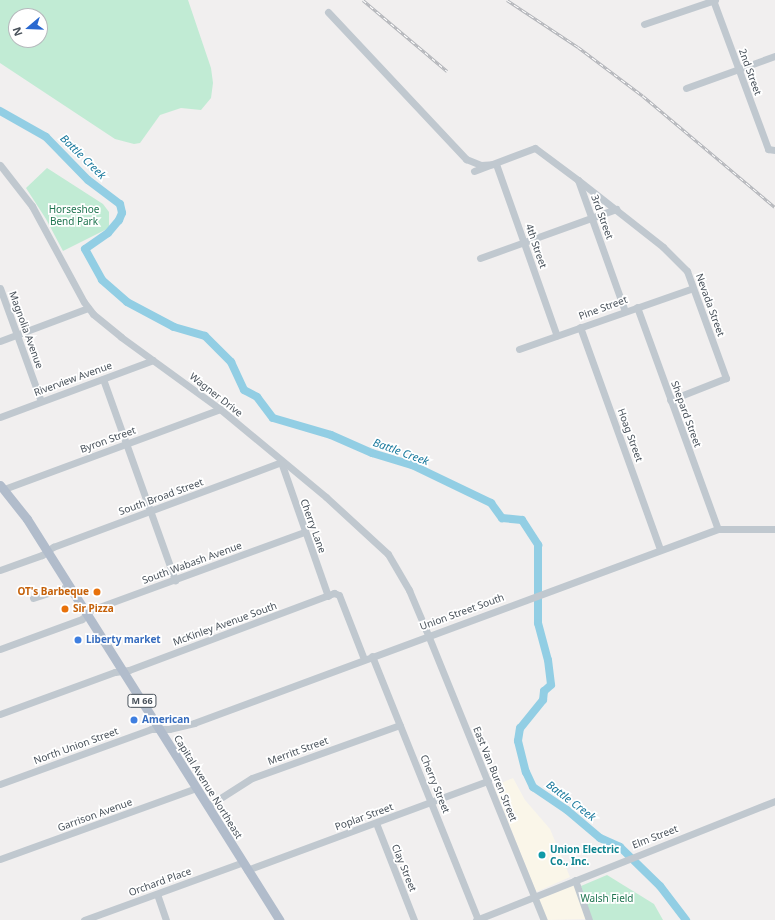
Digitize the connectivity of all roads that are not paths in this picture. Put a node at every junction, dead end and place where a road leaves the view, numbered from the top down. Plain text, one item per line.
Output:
1 (714, 0) edge
2 (328, 12) dead end
3 (644, 24) dead end
4 (775, 56) edge
5 (738, 69) junction
6 (686, 88) dead end
7 (772, 150) edge
8 (496, 164) junction
9 (0, 165) edge
10 (474, 171) dead end
11 (578, 180) junction
12 (616, 209) junction
13 (592, 218) junction
14 (525, 242) junction
15 (480, 258) dead end
16 (0, 288) edge
17 (693, 288) junction
18 (637, 307) junction
19 (88, 308) junction
20 (625, 311) junction
21 (580, 327) junction
22 (17, 335) junction
23 (557, 336) junction
24 (0, 341) edge
25 (519, 349) dead end
26 (153, 360) junction
27 (103, 379) junction
28 (670, 400) junction
29 (41, 401) junction
30 (220, 409) junction
31 (0, 417) edge
32 (126, 444) junction
33 (281, 462) junction
34 (2, 487) edge
35 (151, 512) junction
36 (718, 529) junction
37 (775, 529) edge
38 (304, 532) junction
39 (660, 549) junction
40 (47, 551) junction
41 (0, 570) edge
42 (175, 580) junction
43 (69, 586) junction
44 (331, 595) junction
45 (33, 598) dead end
46 (87, 614) junction
47 (428, 635) junction
48 (0, 649) edge
49 (372, 656) junction
50 (364, 659) junction
51 (122, 671) junction
52 (0, 714) edge
53 (400, 725) junction
54 (159, 729) junction
55 (488, 781) junction
56 (0, 784) edge
57 (196, 788) junction
58 (775, 801) edge
59 (431, 802) junction
60 (208, 806) junction
61 (376, 823) junction
62 (0, 859) edge
63 (245, 866) junction
64 (575, 880) junction
65 (157, 894) junction
66 (534, 896) junction
67 (84, 920) edge
68 (166, 920) edge
69 (280, 920) edge
70 (414, 920) edge
71 (477, 920) edge
72 (544, 920) edge
73 (589, 920) edge

1 - 3 street
1 - 5 street, 2nd Street
2 - 8 street
4 - 5 street
5 - 6 street
5 - 7 street, 2nd Street
8 - 10 street
8 - 11 street
8 - 14 street, 4th Street
9 - 19 street, Wagner Drive
11 - 12 street, Nevada Street
11 - 13 street, 3rd Street
12 - 13 street
12 - 17 street, Nevada Street
13 - 14 street
13 - 20 street, 3rd Street
14 - 15 street
14 - 23 street, 4th Street
16 - 22 street, Magnolia Avenue
17 - 18 street, Pine Street
17 - 28 street, Nevada Street
18 - 20 street, Pine Street
18 - 28 street, Shepard Street
19 - 22 street
19 - 26 street, Wagner Drive
20 - 21 street, Pine Street
21 - 23 street, Pine Street
21 - 39 street, Hoag Street
22 - 24 street
22 - 29 street, Magnolia Avenue
23 - 25 street, Pine Street
26 - 27 street, Riverview Avenue
26 - 30 street, Wagner Drive
27 - 29 street, Riverview Avenue
27 - 32 street
28 - 36 street, Shepard Street
29 - 31 street, Riverview Avenue
30 - 32 street, Byron Street
30 - 33 street, Wagner Drive
32 - 34 street, Byron Street
32 - 35 street
33 - 35 street, South Broad Street
33 - 38 street, Cherry Lane
33 - 47 street, Wagner Drive
34 - 40 main road, Capital Avenue Northeast / M 66
35 - 40 street, South Broad Street
35 - 42 street
36 - 37 street, Union Street South
36 - 39 street, Union Street South
38 - 42 street, South Wabash Avenue
38 - 44 street, Cherry Lane
39 - 47 street, Union Street South
40 - 41 street, South Broad Street
40 - 43 main road, Capital Avenue Northeast / M 66
42 - 46 street, South Wabash Avenue
43 - 45 street
43 - 46 main road, Capital Avenue Northeast / M 66
44 - 50 street
44 - 51 street, McKinley Avenue South
46 - 48 street, South Wabash Avenue
46 - 51 main road, Capital Avenue Northeast / M 66
47 - 49 street, Union Street South
47 - 55 street, East Van Buren Street
49 - 50 street, Union Street South
49 - 53 street, Cherry Street
50 - 54 street, Union Street South
51 - 52 street, McKinley Avenue South
51 - 54 main road, Capital Avenue Northeast / M 66
53 - 59 street, Cherry Street
53 - 60 street, Merritt Street
54 - 56 street, North Union Street
54 - 57 main road, Capital Avenue Northeast / M 66
55 - 59 street, Poplar Street
55 - 66 street, East Van Buren Street
57 - 60 main road, Capital Avenue Northeast / M 66
57 - 62 street, Garrison Avenue
58 - 64 street, Elm Street
59 - 61 street, Poplar Street
59 - 71 street, Cherry Street
60 - 63 main road, Capital Avenue Northeast / M 66
61 - 63 street, Poplar Street
61 - 70 street, Clay Street
63 - 65 street, Orchard Place
63 - 69 main road, Capital Avenue Northeast / M 66
64 - 66 street, Elm Street
64 - 73 street
65 - 67 street, Orchard Place
65 - 68 street
66 - 71 street, Elm Street
66 - 72 street, East Van Buren Street

